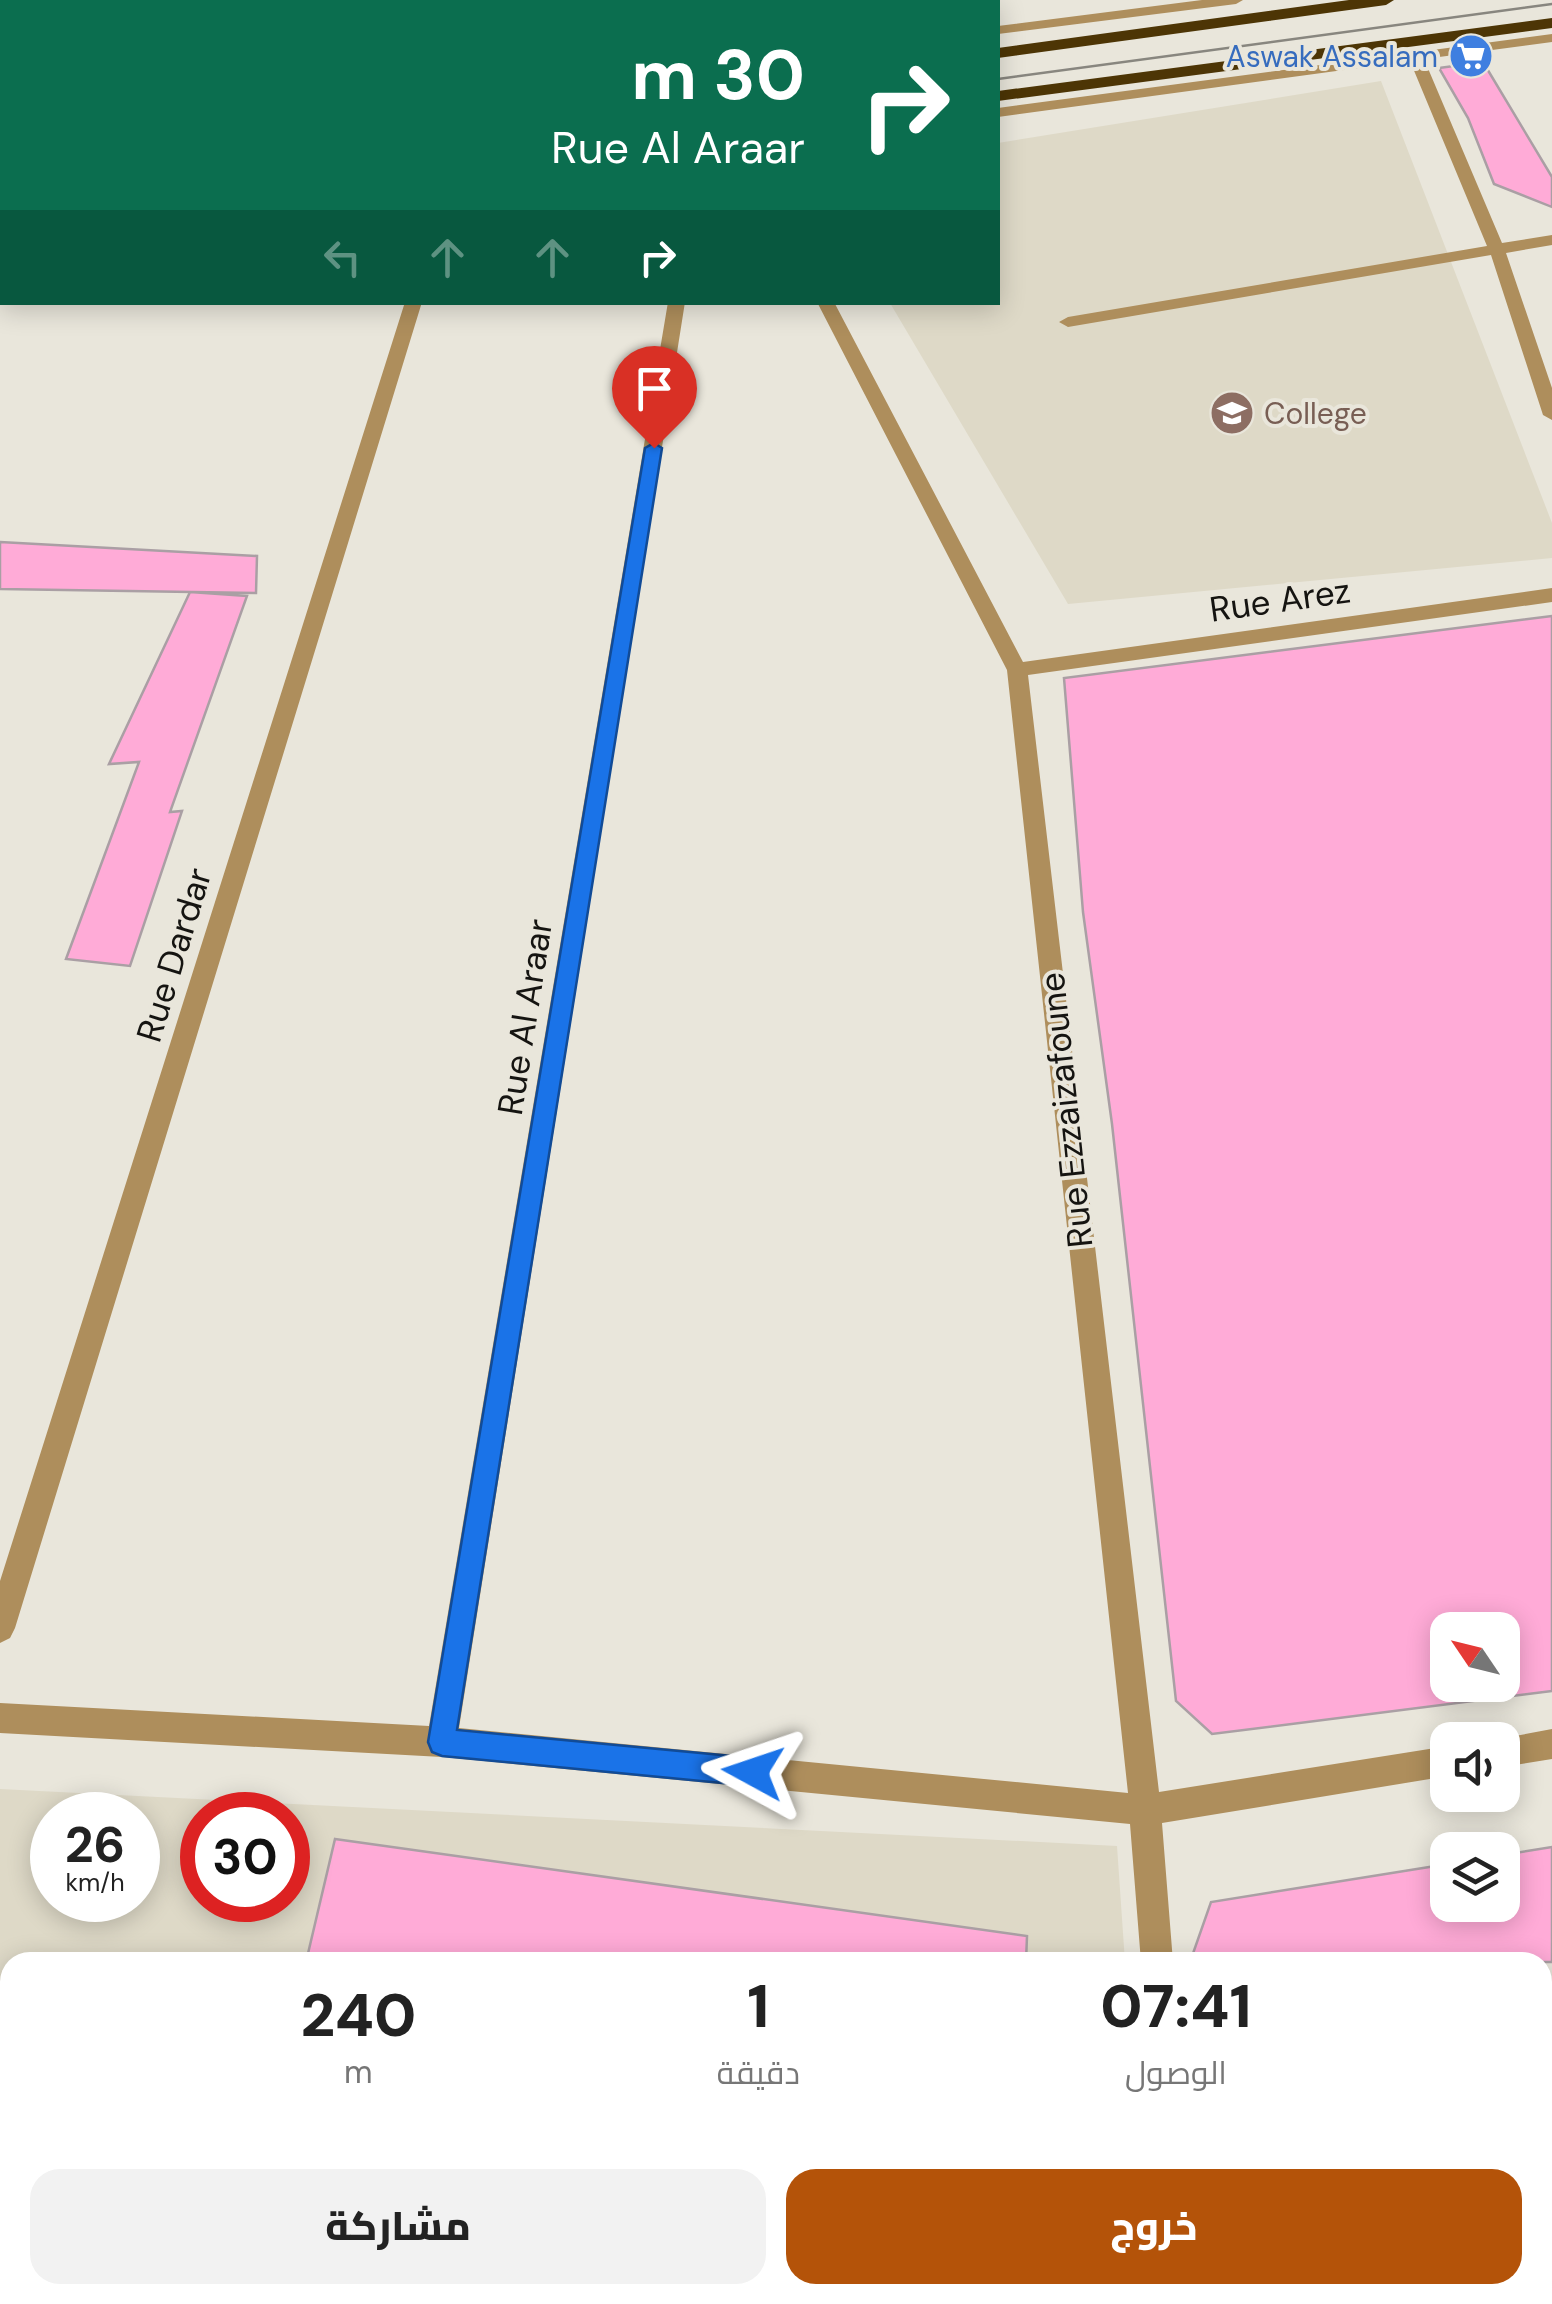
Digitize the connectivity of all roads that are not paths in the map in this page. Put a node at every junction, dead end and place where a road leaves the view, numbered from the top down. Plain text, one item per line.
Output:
1 (1236, 0) edge
2 (1386, 0) edge
3 (1143, 6) edge
4 (1552, 22) edge
5 (1498, 28) junction
6 (1000, 30) edge
7 (1544, 38) edge
8 (1000, 53) edge
9 (1415, 55) junction
10 (1000, 96) edge
11 (1000, 112) edge
12 (1552, 240) edge
13 (1497, 250) junction
14 (413, 305) edge
15 (677, 305) edge
16 (827, 305) edge
17 (1068, 322) dead end
18 (1552, 415) edge
19 (1552, 595) edge
20 (1017, 670) junction
21 (0, 1628) edge
22 (0, 1718) edge
23 (442, 1742) junction
24 (1552, 1744) edge
25 (1520, 1749) edge
26 (1430, 1764) edge
27 (1145, 1810) junction
28 (1157, 1952) edge

1 - 3 street
2 - 8 highway
3 - 6 street
4 - 5 highway
5 - 7 highway
5 - 10 highway
7 - 9 street
9 - 11 street
9 - 13 street
12 - 13 street
13 - 17 street
13 - 18 street
14 - 21 street, Rue Dardar
15 - 23 street, Rue Al Araar
16 - 20 street, Rue Ezzaizafoune
19 - 20 street, Rue Arez
20 - 27 street, Rue Ezzaizafoune
22 - 23 street
23 - 27 street
24 - 25 street
26 - 27 street
27 - 28 street, Rue Ezzaizafoune

